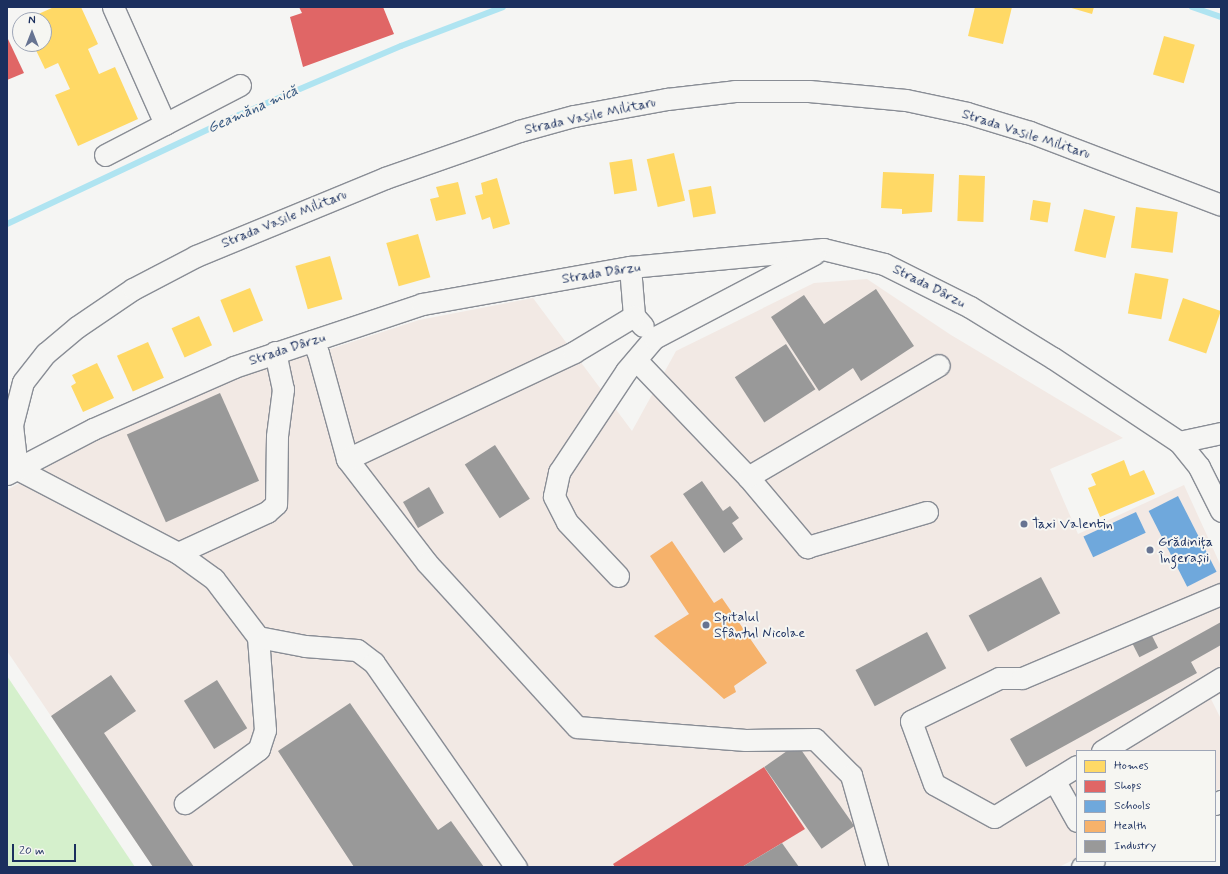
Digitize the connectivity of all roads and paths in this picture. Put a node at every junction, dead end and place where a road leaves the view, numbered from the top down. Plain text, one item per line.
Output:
1 (113, 7) edge
2 (240, 85) dead end
3 (165, 124) junction
4 (105, 155) dead end
5 (1221, 205) edge
6 (823, 249) junction
7 (630, 268) junction
8 (634, 316) junction
9 (654, 338) junction
10 (312, 341) junction
11 (275, 352) junction
12 (636, 360) junction
13 (939, 365) dead end
14 (1221, 433) edge
15 (1179, 442) junction
16 (347, 460) junction
17 (12, 471) edge
18 (748, 477) junction
19 (1221, 511) edge
20 (927, 512) dead end
21 (178, 553) junction
22 (618, 576) dead end
23 (1221, 594) edge
24 (258, 637) junction
25 (1221, 678) edge
26 (1104, 750) edge
27 (1076, 767) edge
28 (1054, 780) junction
29 (185, 803) dead end
30 (1076, 819) edge
31 (1092, 862) edge
32 (516, 867) edge
33 (876, 867) edge
34 (1082, 867) edge

1 - 3 street
2 - 3 street
3 - 4 street
5 - 17 street, Strada Vasile Militaru
6 - 7 street, Strada Dârzu
6 - 9 street
6 - 15 street, Strada Dârzu
7 - 8 street
7 - 10 street, Strada Dârzu
8 - 9 street
8 - 16 street
9 - 12 street
10 - 11 street, Strada Dârzu
10 - 16 street
11 - 17 street, Strada Dârzu
11 - 21 street
12 - 18 street
12 - 22 street
13 - 18 street
14 - 15 street
15 - 19 street, Strada Dârzu
16 - 33 street
17 - 21 street
18 - 20 street
21 - 24 street
23 - 28 street
24 - 29 street
24 - 32 street
25 - 26 street
27 - 28 street
28 - 30 street
31 - 34 street

